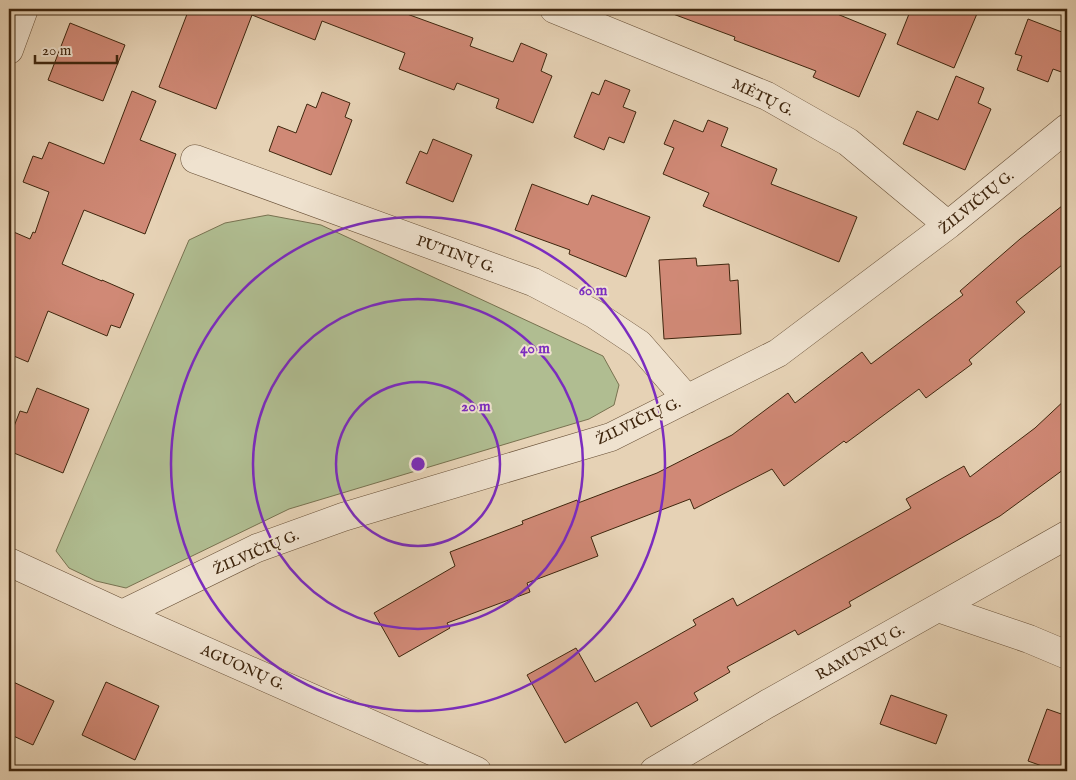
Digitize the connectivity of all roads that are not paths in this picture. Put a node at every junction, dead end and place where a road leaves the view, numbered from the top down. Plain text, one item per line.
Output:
1 (24, 9) edge
2 (554, 9) edge
3 (9, 50) edge
4 (1067, 128) edge
5 (195, 159) dead end
6 (948, 225) junction
7 (687, 398) junction
8 (1067, 535) edge
9 (9, 562) edge
10 (938, 608) junction
11 (122, 614) junction
12 (1067, 655) edge
13 (477, 771) edge
14 (654, 771) edge

1 - 3 street
2 - 6 street, MĖTŲ G.
4 - 6 street, ŽILVIČIŲ G.
5 - 7 street, PUTINŲ G.
6 - 7 street, ŽILVIČIŲ G.
7 - 11 street, ŽILVIČIŲ G.
8 - 10 street, RAMUNIŲ G.
9 - 11 street, AGUONŲ G.
10 - 12 street
10 - 14 street, RAMUNIŲ G.
11 - 13 street, AGUONŲ G.

